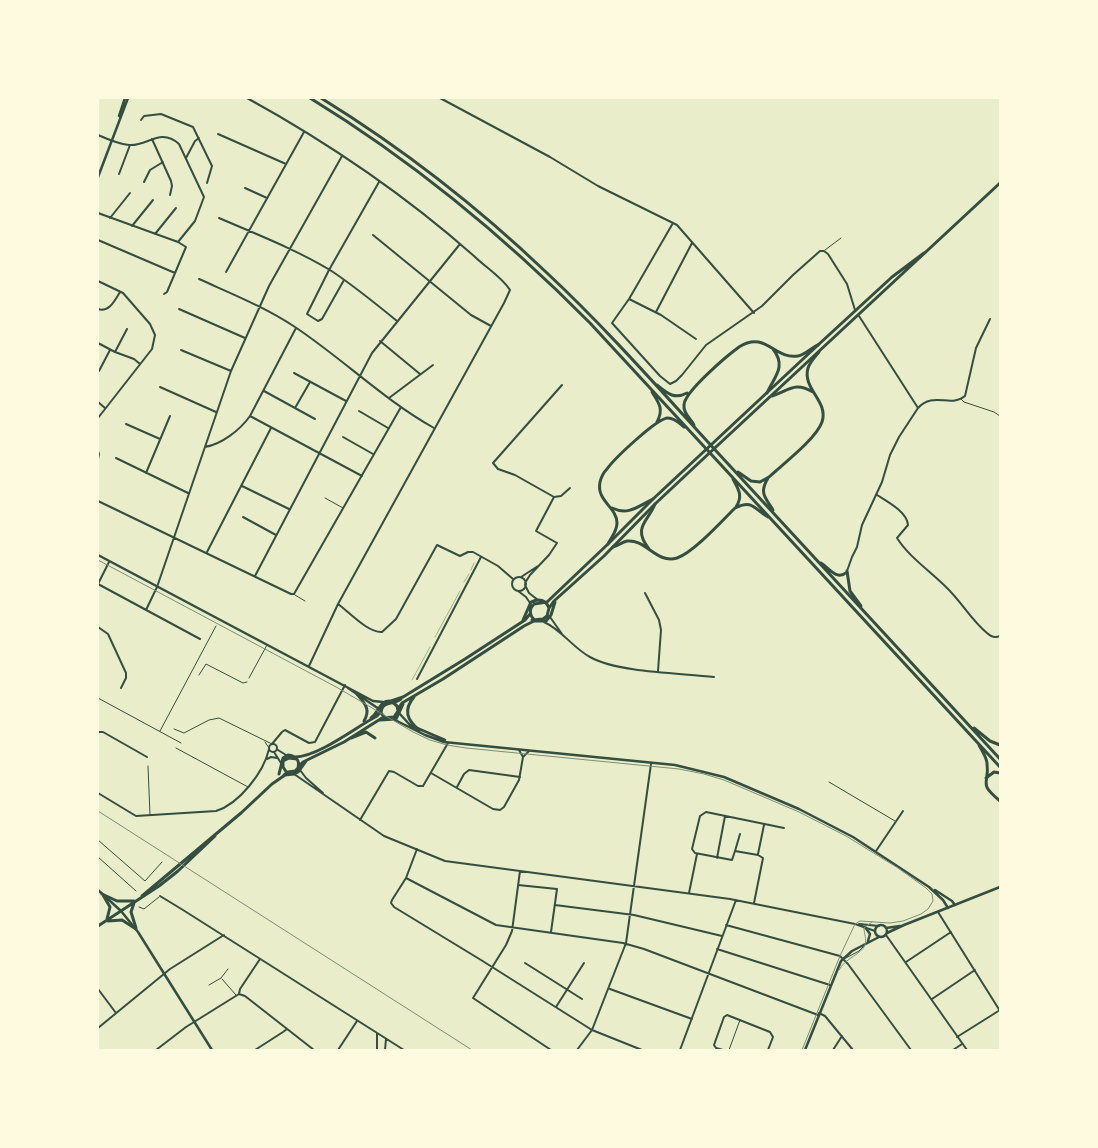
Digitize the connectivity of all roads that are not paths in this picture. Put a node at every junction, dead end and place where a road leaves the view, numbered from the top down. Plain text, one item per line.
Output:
1 (126, 98) edge
2 (247, 98) edge
3 (310, 98) edge
4 (320, 98) edge
5 (440, 98) edge
6 (141, 120) dead end
7 (304, 132) junction
8 (218, 134) dead end
9 (98, 136) edge
10 (199, 138) junction
11 (152, 139) junction
12 (111, 140) junction
13 (130, 146) junction
14 (342, 156) junction
15 (186, 158) junction
16 (163, 162) junction
17 (286, 164) junction
18 (119, 174) dead end
19 (98, 177) edge
20 (144, 182) dead end
21 (379, 182) junction
22 (207, 183) dead end
23 (1000, 183) edge
24 (245, 188) dead end
25 (130, 193) dead end
26 (170, 195) dead end
27 (267, 198) junction
28 (153, 200) dead end
29 (176, 208) dead end
30 (98, 213) edge
31 (110, 218) junction
32 (219, 218) dead end
33 (673, 223) junction
34 (132, 226) junction
35 (249, 231) junction
36 (155, 234) junction
37 (373, 235) dead end
38 (841, 238) dead end
39 (98, 240) edge
40 (178, 242) junction
41 (692, 243) junction
42 (460, 244) junction
43 (290, 248) junction
44 (931, 248) junction
45 (824, 251) junction
46 (330, 270) junction
47 (226, 272) dead end
48 (175, 273) junction
49 (199, 279) dead end
50 (344, 280) junction
51 (98, 281) edge
52 (429, 281) junction
53 (120, 292) junction
54 (164, 294) dead end
55 (629, 299) junction
56 (259, 306) junction
57 (179, 309) dead end
58 (98, 310) edge
59 (856, 310) junction
60 (656, 312) junction
61 (754, 313) junction
62 (858, 315) junction
63 (990, 319) dead end
64 (397, 321) junction
65 (491, 326) junction
66 (296, 328) junction
67 (127, 329) dead end
68 (245, 338) junction
69 (696, 339) dead end
70 (380, 341) junction
71 (98, 343) edge
72 (818, 345) junction
73 (771, 346) junction
74 (110, 350) junction
75 (181, 350) dead end
76 (115, 352) junction
77 (819, 352) junction
78 (140, 364) junction
79 (433, 365) dead end
80 (99, 371) dead end
81 (231, 371) junction
82 (294, 373) dead end
83 (420, 374) junction
84 (360, 376) junction
85 (310, 382) junction
86 (653, 382) junction
87 (562, 385) dead end
88 (160, 387) dead end
89 (649, 387) junction
90 (691, 390) junction
91 (264, 391) junction
92 (767, 393) junction
93 (816, 394) junction
94 (772, 396) junction
95 (389, 398) junction
96 (961, 399) junction
97 (346, 401) junction
98 (98, 402) edge
99 (401, 407) junction
100 (105, 408) junction
101 (295, 408) junction
102 (918, 408) junction
103 (359, 411) dead end
104 (216, 412) junction
105 (170, 416) dead end
106 (250, 416) junction
107 (1000, 416) edge
108 (98, 418) edge
109 (315, 419) dead end
110 (656, 422) junction
111 (126, 424) dead end
112 (272, 428) junction
113 (388, 428) junction
114 (434, 428) junction
115 (695, 428) junction
116 (690, 431) junction
117 (343, 437) dead end
118 (160, 439) junction
119 (205, 447) junction
120 (98, 452) edge
121 (320, 453) junction
122 (373, 454) junction
123 (116, 458) dead end
124 (98, 459) edge
125 (733, 470) junction
126 (146, 473) junction
127 (730, 474) junction
128 (362, 476) junction
129 (769, 477) junction
130 (242, 486) junction
131 (570, 488) dead end
132 (188, 493) junction
133 (877, 495) junction
134 (554, 497) junction
135 (325, 498) dead end
136 (653, 499) junction
137 (98, 501) edge
138 (655, 504) junction
139 (609, 507) junction
140 (343, 508) junction
141 (735, 508) junction
142 (290, 509) junction
143 (775, 515) junction
144 (243, 517) dead end
145 (770, 518) junction
146 (276, 535) junction
147 (173, 536) junction
148 (608, 544) junction
149 (613, 547) junction
150 (649, 550) junction
151 (207, 552) junction
152 (98, 555) edge
153 (481, 556) junction
154 (817, 560) junction
155 (109, 562) junction
156 (540, 564) junction
157 (847, 571) junction
158 (255, 576) junction
159 (520, 577) junction
160 (514, 579) junction
161 (98, 584) edge
162 (525, 584) junction
163 (157, 587) junction
164 (518, 591) junction
165 (645, 593) dead end
166 (294, 594) junction
167 (557, 599) junction
168 (305, 601) dead end
169 (542, 601) junction
170 (338, 604) junction
171 (530, 606) junction
172 (863, 609) junction
173 (146, 610) junction
174 (530, 613) junction
175 (549, 613) junction
176 (535, 620) junction
177 (521, 622) junction
178 (542, 622) junction
179 (216, 626) dead end
180 (98, 627) edge
181 (1000, 636) edge
182 (565, 638) junction
183 (200, 639) dead end
184 (267, 645) junction
185 (309, 666) junction
186 (658, 672) junction
187 (199, 675) dead end
188 (714, 677) dead end
189 (250, 678) dead end
190 (417, 679) dead end
191 (247, 682) dead end
192 (345, 685) junction
193 (121, 688) dead end
194 (357, 694) junction
195 (416, 695) junction
196 (98, 698) edge
197 (383, 702) junction
198 (393, 702) junction
199 (380, 710) junction
200 (398, 712) junction
201 (385, 718) junction
202 (394, 720) junction
203 (362, 724) junction
204 (970, 725) junction
205 (174, 729) dead end
206 (419, 730) junction
207 (98, 732) edge
208 (160, 732) junction
209 (351, 738) junction
210 (375, 738) dead end
211 (277, 739) junction
212 (264, 741) junction
213 (448, 742) junction
214 (978, 742) junction
215 (181, 743) dead end
216 (272, 744) junction
217 (1000, 745) edge
218 (176, 748) dead end
219 (277, 748) junction
220 (269, 749) junction
221 (519, 750) junction
222 (529, 751) junction
223 (273, 752) junction
224 (286, 755) junction
225 (147, 757) dead end
226 (267, 757) junction
227 (523, 757) junction
228 (277, 758) junction
229 (296, 758) junction
230 (1000, 759) edge
231 (265, 760) junction
232 (651, 763) junction
233 (282, 765) junction
234 (148, 766) dead end
235 (299, 767) junction
236 (1000, 767) edge
237 (288, 773) junction
238 (431, 773) junction
239 (1000, 773) edge
240 (294, 774) junction
241 (281, 775) junction
242 (520, 777) junction
243 (985, 778) junction
244 (830, 782) dead end
245 (249, 787) junction
246 (456, 787) junction
247 (98, 792) edge
248 (325, 795) junction
249 (1000, 801) edge
250 (902, 811) dead end
251 (150, 815) junction
252 (726, 816) junction
253 (360, 820) junction
254 (896, 821) junction
255 (764, 825) junction
256 (784, 828) dead end
257 (740, 834) dead end
258 (98, 840) edge
259 (417, 849) junction
260 (734, 851) junction
261 (876, 851) junction
262 (697, 854) junction
263 (758, 855) junction
264 (98, 857) edge
265 (717, 858) junction
266 (162, 862) dead end
267 (520, 872) junction
268 (406, 878) junction
269 (518, 885) junction
270 (633, 886) junction
271 (929, 887) junction
272 (1000, 888) edge
273 (98, 890) edge
274 (136, 891) dead end
275 (689, 893) junction
276 (102, 894) junction
277 (160, 896) joint
278 (137, 900) junction
279 (736, 900) junction
280 (754, 903) junction
281 (555, 905) junction
282 (955, 905) junction
283 (140, 907) dead end
284 (948, 908) junction
285 (121, 911) junction
286 (938, 912) junction
287 (630, 914) junction
288 (105, 922) junction
289 (856, 924) junction
290 (726, 925) junction
291 (904, 925) junction
292 (98, 926) edge
293 (879, 926) junction
294 (865, 927) junction
295 (512, 928) junction
296 (886, 928) junction
297 (136, 929) junction
298 (875, 931) junction
299 (551, 932) junction
300 (952, 932) junction
301 (886, 934) junction
302 (224, 935) junction
303 (722, 936) junction
304 (879, 936) junction
305 (868, 942) junction
306 (626, 944) junction
307 (717, 949) junction
308 (843, 958) junction
309 (260, 959) junction
310 (906, 962) junction
311 (526, 963) dead end
312 (584, 963) dead end
313 (493, 967) junction
314 (228, 970) dead end
315 (975, 970) junction
316 (164, 974) junction
317 (708, 974) junction
318 (222, 978) junction
319 (209, 985) dead end
320 (830, 985) junction
321 (98, 989) edge
322 (609, 989) junction
323 (567, 990) junction
324 (238, 994) junction
325 (932, 999) junction
326 (582, 1000) dead end
327 (555, 1008) junction
328 (1000, 1011) edge
329 (116, 1013) junction
330 (819, 1014) junction
331 (692, 1019) junction
332 (741, 1020) junction
333 (357, 1021) junction
334 (194, 1022) junction
335 (98, 1028) edge
336 (286, 1029) junction
337 (592, 1030) junction
338 (377, 1033) junction
339 (842, 1035) junction
340 (957, 1036) junction
341 (386, 1039) junction
342 (962, 1044) junction
343 (156, 1050) edge
344 (212, 1050) edge
345 (255, 1050) edge
346 (314, 1050) edge
347 (338, 1050) edge
348 (376, 1050) edge
349 (385, 1050) edge
350 (404, 1050) edge
351 (550, 1050) edge
352 (577, 1050) edge
353 (642, 1050) edge
354 (680, 1050) edge
355 (724, 1050) edge
356 (729, 1050) edge
357 (768, 1050) edge
358 (805, 1050) edge
359 (833, 1050) edge
360 (853, 1050) edge
361 (911, 1050) edge
362 (953, 1050) edge
363 (967, 1050) edge

1 - 12 street
2 - 7 street
3 - 89 main road
4 - 86 main road
5 - 33 street
6 - 10 street
7 - 14 street
7 - 17 street
8 - 17 street
9 - 12 street
10 - 15 street
10 - 22 street
11 - 13 street
11 - 15 street
11 - 16 street
12 - 13 street
12 - 19 street
13 - 18 street
14 - 21 street
14 - 43 street
15 - 40 street
16 - 20 street
16 - 26 street
17 - 27 street
21 - 42 street
21 - 46 street
23 - 44 main road
24 - 27 street
25 - 31 street
27 - 35 street
28 - 34 street
29 - 36 street
30 - 31 street
31 - 34 street
32 - 35 street
33 - 41 street
33 - 55 street
34 - 36 street
35 - 43 street
35 - 47 street
36 - 40 street
37 - 52 street
38 - 45 street
39 - 48 street
40 - 48 street
41 - 60 street
41 - 61 street
42 - 52 street
42 - 65 street
43 - 46 street
43 - 56 street
44 - 59 main road
44 - 62 main road
45 - 59 street
45 - 61 street
46 - 50 street
46 - 50 street
48 - 54 street
49 - 56 street
50 - 64 street
51 - 53 street
52 - 64 street
52 - 65 street
53 - 58 street
53 - 78 street
55 - 60 street
55 - 61 street
56 - 66 street
56 - 68 street
57 - 68 street
59 - 62 street
59 - 72 main road
60 - 69 street
62 - 77 main road
62 - 102 street
63 - 96 street
64 - 70 street
65 - 114 street
66 - 84 street
66 - 91 street
67 - 76 street
68 - 81 street
70 - 83 street
70 - 84 street
71 - 74 street
72 - 73 main road
72 - 92 main road
73 - 90 main road
73 - 92 main road
74 - 76 street
74 - 80 street
75 - 81 street
76 - 78 street
77 - 93 main road
77 - 94 main road
78 - 100 street
79 - 83 street
81 - 104 street
82 - 85 street
83 - 95 street
84 - 95 street
84 - 97 street
85 - 97 street
85 - 101 street
86 - 90 main road
86 - 115 main road
87 - 134 street
88 - 104 street
89 - 110 main road
89 - 116 main road
90 - 115 main road
91 - 101 street
91 - 106 street
92 - 136 main road
93 - 94 main road
93 - 129 main road
94 - 138 main road
95 - 99 street
96 - 102 street
96 - 107 street
97 - 121 street
98 - 100 street
99 - 113 street
99 - 114 street
100 - 108 street
101 - 109 street
102 - 133 street
103 - 113 street
104 - 119 street
105 - 118 street
106 - 112 street
106 - 119 street
110 - 116 main road
110 - 139 main road
111 - 118 street
112 - 121 street
112 - 130 street
113 - 122 street
114 - 170 street
115 - 125 main road
116 - 127 main road
117 - 122 street
118 - 126 street
119 - 132 street
120 - 124 street
121 - 128 street
121 - 142 street
122 - 128 street
123 - 126 street
125 - 129 main road
125 - 143 main road
126 - 132 street
127 - 141 main road
127 - 145 main road
128 - 140 street
129 - 143 main road
130 - 142 street
130 - 151 street
131 - 134 street
132 - 147 street
133 - 157 street
133 - 181 street
134 - 156 street
135 - 140 street
136 - 139 main road
136 - 148 main road
137 - 147 street
138 - 149 main road
138 - 150 main road
139 - 148 main road
140 - 166 street
141 - 145 main road
141 - 150 main road
142 - 146 street
143 - 154 main road
144 - 146 street
145 - 214 main road
146 - 158 street
147 - 151 street
147 - 163 street
148 - 169 main road
149 - 150 main road
149 - 167 main road
151 - 158 street
152 - 155 street
153 - 160 street
153 - 170 street
153 - 190 street
154 - 157 main road
154 - 172 main road
155 - 161 street
155 - 163 street
156 - 159 street
156 - 162 street
157 - 172 main road
158 - 166 street
159 - 160 street
159 - 162 street
160 - 164 street
161 - 173 street
162 - 164 street
162 - 169 street
163 - 173 street
163 - 184 street
164 - 171 street
165 - 186 street
166 - 168 street
167 - 175 main road
167 - 175 main road
169 - 171 main road
169 - 171 main road
169 - 175 main road
170 - 185 street
171 - 174 main road
171 - 177 main road
172 - 204 main road
173 - 183 street
174 - 176 main road
174 - 177 main road
175 - 176 main road
175 - 178 main road
175 - 182 street
176 - 178 main road
176 - 195 main road
177 - 198 main road
178 - 182 street
179 - 208 street
180 - 193 street
182 - 186 street
184 - 185 street
184 - 189 street
185 - 192 street
186 - 188 street
187 - 191 street
192 - 194 street
192 - 197 street
192 - 211 street
194 - 199 street
194 - 203 main road
195 - 200 main road
195 - 206 main road
196 - 208 street
197 - 198 main road
197 - 199 main road
198 - 199 main road
198 - 200 main road
199 - 201 main road
199 - 203 main road
200 - 201 main road
200 - 202 main road
200 - 206 street
201 - 202 main road
201 - 209 main road
202 - 213 street
203 - 229 main road
204 - 217 main road
204 - 230 main road
205 - 212 street
206 - 213 street
207 - 225 street
208 - 215 street
209 - 210 main road
209 - 235 main road
211 - 216 street
211 - 219 street
212 - 216 street
212 - 220 street
213 - 221 street
213 - 238 street
214 - 236 main road
214 - 243 main road
216 - 219 street
216 - 220 street
218 - 245 street
219 - 223 street
219 - 224 street
220 - 223 street
220 - 226 street
221 - 222 street
221 - 227 street
222 - 227 street
222 - 232 street
223 - 226 street
223 - 228 street
224 - 229 main road
224 - 233 main road
226 - 231 street
227 - 242 street
228 - 231 street
228 - 233 street
229 - 233 main road
229 - 235 main road
231 - 245 street
232 - 261 street
232 - 270 street
233 - 237 main road
233 - 241 main road
234 - 251 street
235 - 237 main road
235 - 240 main road
235 - 248 street
237 - 240 main road
237 - 241 main road
238 - 246 street
238 - 253 street
239 - 243 main road
240 - 248 street
241 - 278 main road
242 - 246 street
242 - 246 street
243 - 249 main road
244 - 254 street
245 - 251 street
247 - 251 street
248 - 253 street
250 - 254 street
252 - 255 street
252 - 262 street
252 - 265 street
253 - 259 street
254 - 261 street
255 - 256 street
255 - 263 street
257 - 260 street
258 - 266 street
259 - 267 street
259 - 268 street
260 - 263 street
260 - 265 street
261 - 271 street
262 - 265 street
262 - 275 street
263 - 280 street
264 - 274 street
267 - 269 street
267 - 270 street
268 - 295 street
268 - 313 street
269 - 281 street
269 - 295 street
270 - 275 street
270 - 287 street
271 - 282 street
271 - 284 street
272 - 282 street
273 - 276 street
275 - 279 street
276 - 278 main road
276 - 285 street
276 - 288 main road
277 - 283 street
277 - 302 street
278 - 285 main road
278 - 297 main road
279 - 280 street
279 - 290 street
280 - 289 street
281 - 287 street
281 - 299 street
282 - 284 street
284 - 286 street
285 - 288 main road
285 - 297 street
286 - 291 street
286 - 300 street
287 - 303 street
287 - 306 street
288 - 292 main road
288 - 297 main road
289 - 293 street
289 - 294 street
290 - 303 street
290 - 308 street
291 - 296 street
291 - 301 street
293 - 296 street
293 - 298 street
294 - 298 street
294 - 305 street
295 - 299 street
295 - 313 street
296 - 301 street
297 - 316 street
298 - 304 street
298 - 305 street
299 - 306 street
300 - 310 street
300 - 315 street
301 - 304 street
301 - 310 street
302 - 309 street
302 - 316 street
303 - 307 street
304 - 305 street
305 - 308 street
306 - 317 street
306 - 322 street
307 - 317 street
307 - 320 street
308 - 320 street
308 - 361 street
309 - 324 street
309 - 333 street
310 - 325 street
311 - 323 street
312 - 323 street
313 - 327 street
313 - 351 street
314 - 318 street
315 - 325 street
315 - 328 street
316 - 329 street
316 - 334 street
317 - 330 street
317 - 331 street
318 - 319 street
318 - 324 street
320 - 330 street
321 - 329 street
322 - 331 street
322 - 337 street
323 - 326 street
323 - 327 street
324 - 334 street
324 - 336 street
325 - 340 street
327 - 337 street
328 - 340 street
329 - 335 street
330 - 339 street
330 - 358 street
331 - 354 street
332 - 355 street
332 - 356 street
332 - 357 street
333 - 338 street
333 - 347 street
334 - 343 street
334 - 344 street
336 - 345 street
336 - 346 street
337 - 352 street
337 - 353 street
338 - 341 street
338 - 348 street
339 - 359 street
339 - 360 street
340 - 342 street
341 - 349 street
341 - 350 street
342 - 362 street
342 - 363 street

